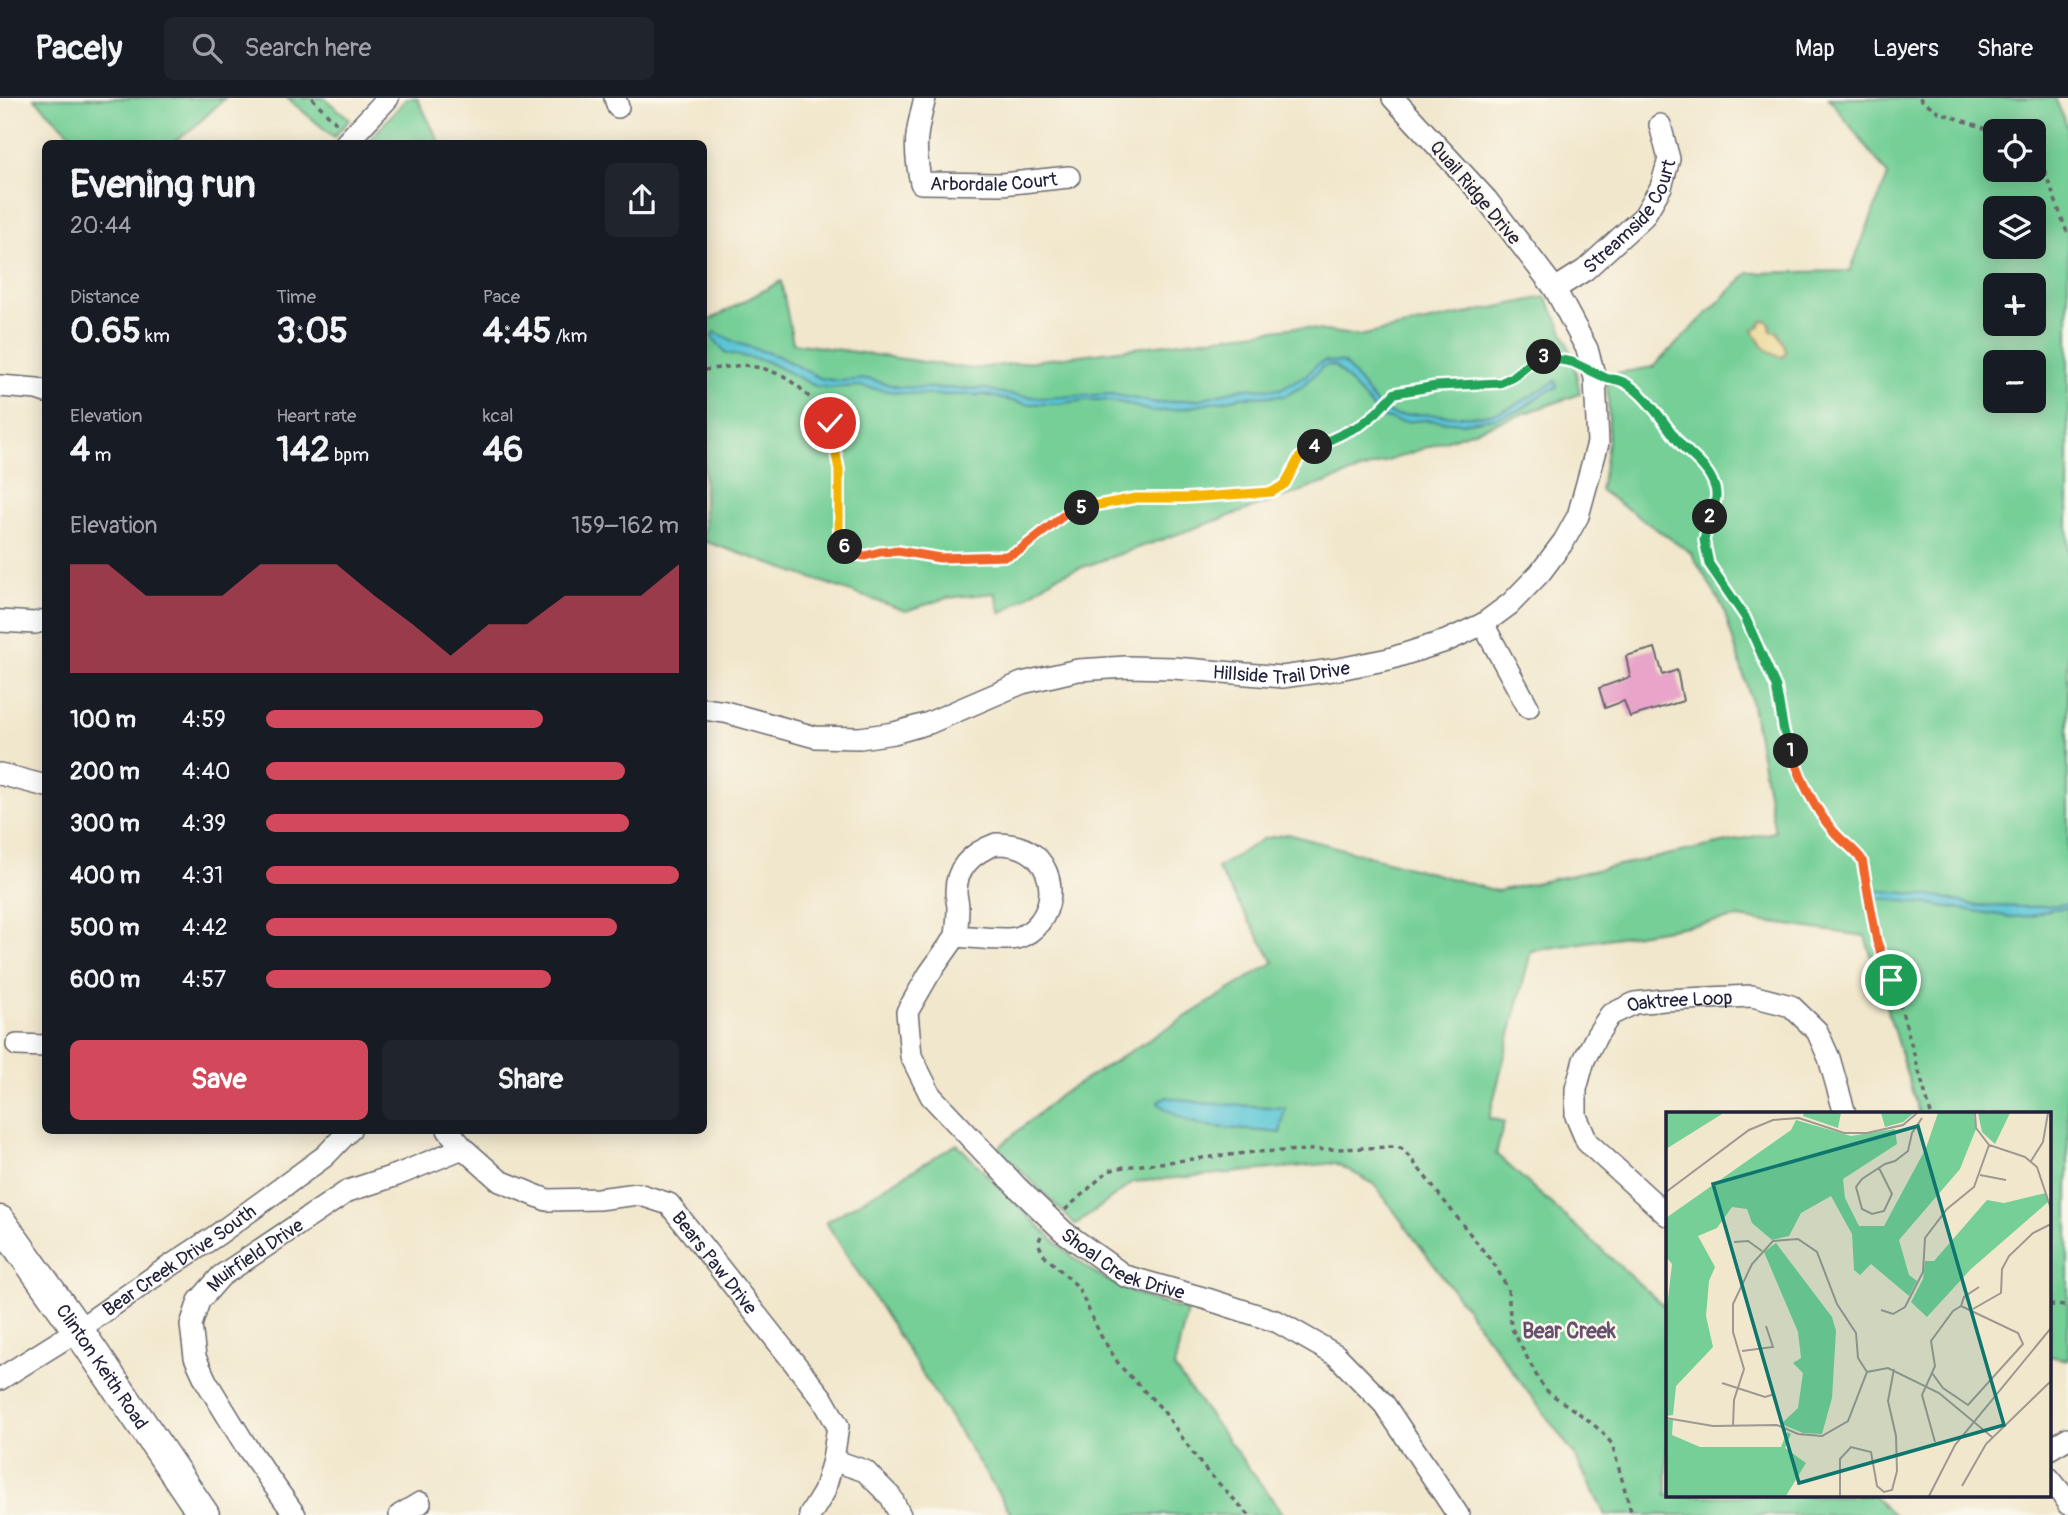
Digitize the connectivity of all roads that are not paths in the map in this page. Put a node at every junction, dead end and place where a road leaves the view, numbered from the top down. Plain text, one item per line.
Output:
1 (388, 98) edge
2 (925, 98) edge
3 (1393, 98) edge
4 (1660, 125) dead end
5 (341, 137) edge
6 (1069, 177) dead end
7 (1555, 289) junction
8 (0, 386) edge
9 (42, 391) edge
10 (0, 621) edge
11 (42, 621) edge
12 (1483, 624) junction
13 (1528, 707) dead end
14 (707, 709) edge
15 (0, 774) edge
16 (42, 785) edge
17 (956, 936) junction
18 (17, 1045) dead end
19 (42, 1046) edge
20 (1843, 1112) edge
21 (347, 1134) edge
22 (451, 1134) edge
23 (463, 1148) junction
24 (1666, 1214) edge
25 (0, 1221) edge
26 (78, 1330) junction
27 (0, 1379) edge
28 (2068, 1438) edge
29 (2050, 1448) edge
30 (833, 1460) junction
31 (2050, 1479) edge
32 (420, 1503) dead end
33 (2068, 1504) edge
34 (204, 1515) edge
35 (295, 1515) edge
36 (400, 1515) edge
37 (810, 1515) edge
38 (900, 1515) edge
39 (1458, 1515) edge

1 - 5 street
2 - 6 street, Arbordale Court
3 - 7 street, Quail Ridge Drive
4 - 7 street, Streamside Court
7 - 12 street, Hillside Trail Drive
8 - 9 street
10 - 11 street
12 - 13 street
12 - 14 street, Hillside Trail Drive
15 - 16 street
17 - 17 street
17 - 39 street, Shoal Creek Drive
18 - 19 street
20 - 24 street, Oaktree Loop
21 - 26 street, Bear Creek Drive South
22 - 23 street, Bears Paw Drive
23 - 30 street, Bears Paw Drive
23 - 35 street, Muirfield Drive
25 - 26 main road, Clinton Keith Road
26 - 27 street, Bear Creek Drive South
26 - 34 main road, Clinton Keith Road
28 - 29 street
30 - 37 street
30 - 38 street
31 - 33 street
32 - 36 street

